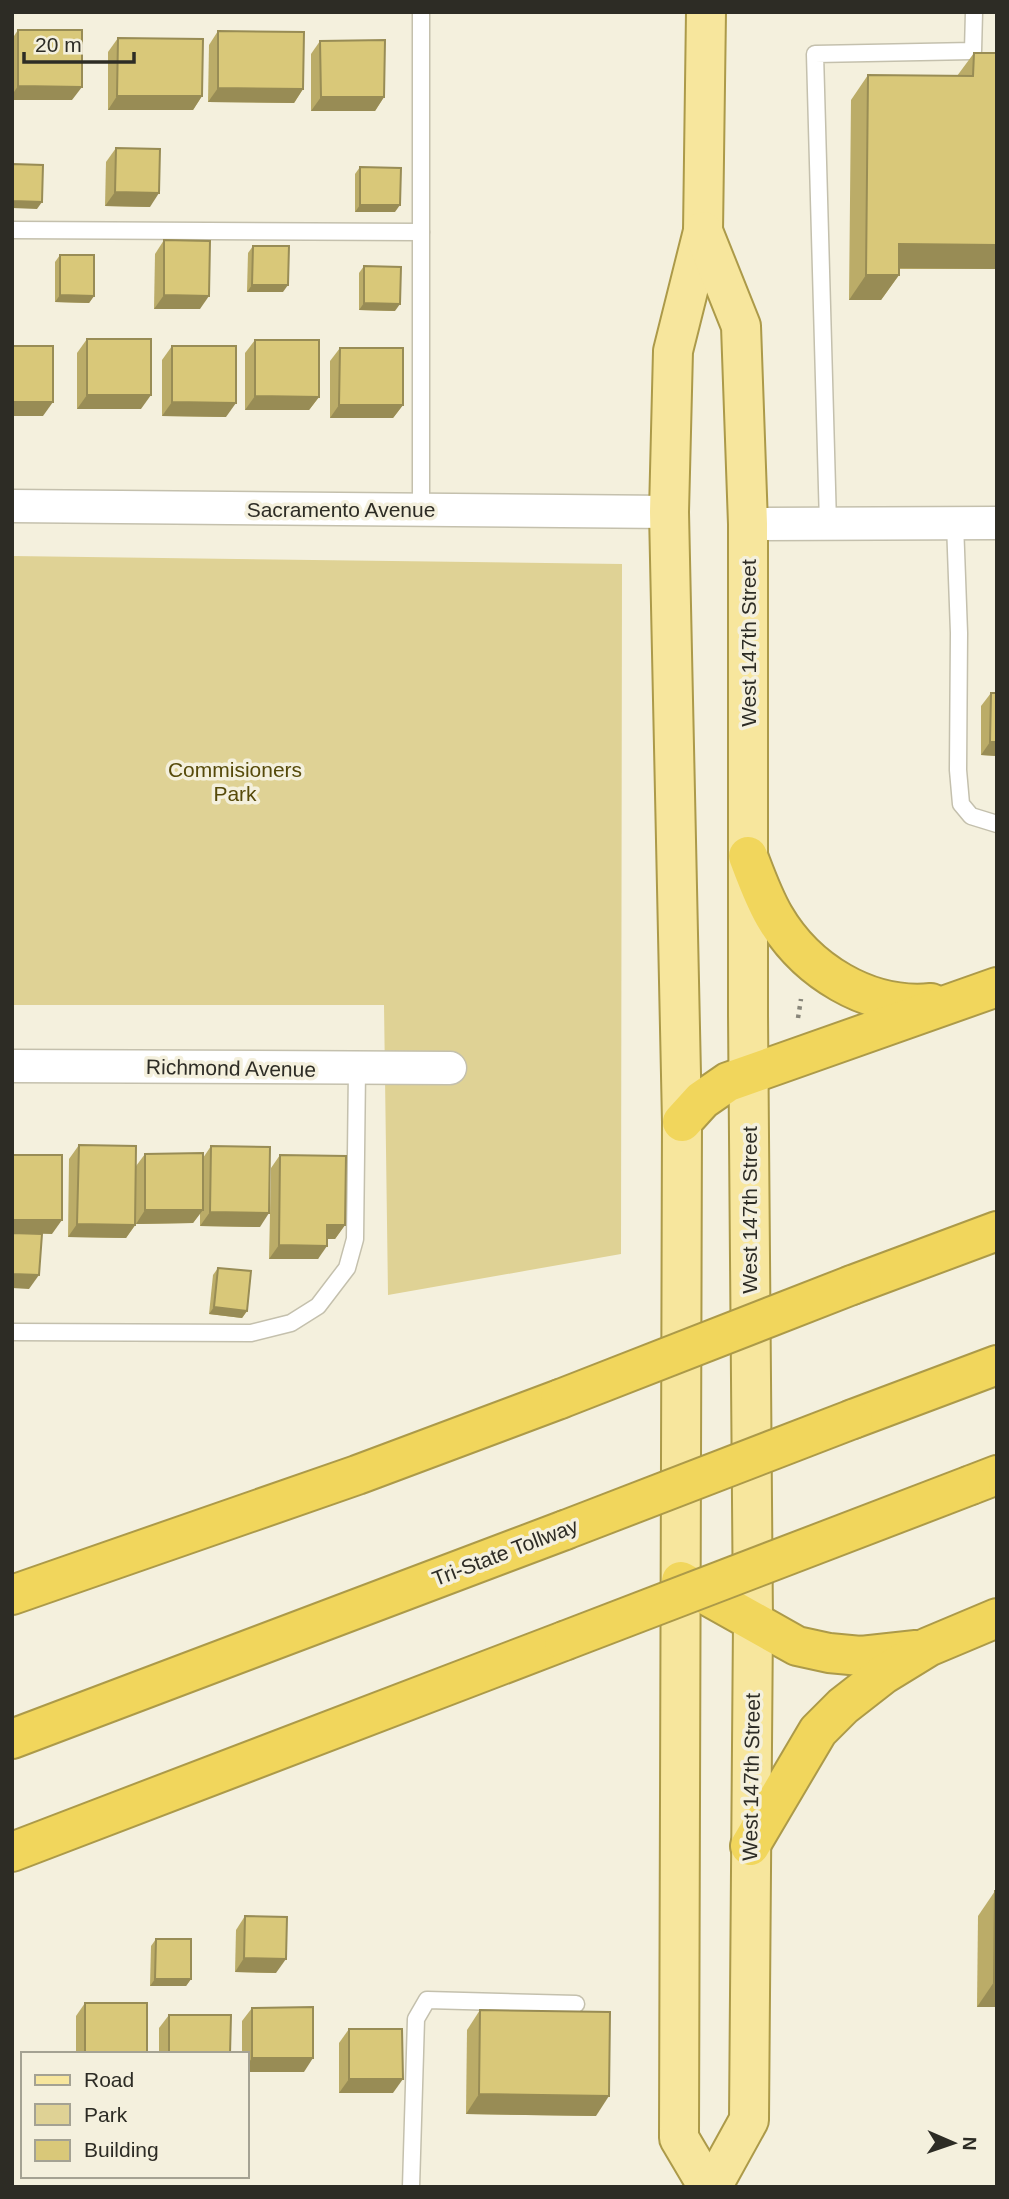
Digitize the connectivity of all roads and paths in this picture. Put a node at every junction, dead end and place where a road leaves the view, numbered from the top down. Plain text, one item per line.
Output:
1 (421, 12) edge
2 (706, 12) edge
3 (974, 12) edge
4 (12, 230) edge
5 (703, 231) junction
6 (421, 232) junction
7 (12, 506) edge
8 (421, 509) junction
9 (669, 512) junction
10 (955, 523) junction
11 (997, 523) edge
12 (748, 524) junction
13 (828, 524) junction
14 (997, 824) edge
15 (748, 856) junction
16 (997, 986) edge
17 (802, 996) dead end
18 (958, 999) junction
19 (791, 1013) dead end
20 (798, 1013) junction
21 (797, 1021) dead end
22 (12, 1066) edge
23 (450, 1068) dead end
24 (357, 1069) junction
25 (748, 1074) junction
26 (682, 1122) junction
27 (997, 1231) edge
28 (12, 1332) edge
29 (997, 1365) edge
30 (984, 1480) edge
31 (681, 1581) junction
32 (12, 1595) edge
33 (997, 1618) edge
34 (753, 1622) junction
35 (928, 1647) junction
36 (12, 1739) edge
37 (750, 1846) junction
38 (12, 1852) edge
39 (576, 2004) dead end
40 (411, 2187) edge
41 (710, 2187) edge

1 - 6 lane
2 - 5 main road, West 147th Street
3 - 13 lane
4 - 6 lane
5 - 9 main road, West 147th Street
5 - 12 main road, West 147th Street
6 - 8 lane
7 - 8 street, Sacramento Avenue
8 - 9 street, Sacramento Avenue
9 - 26 main road, West 147th Street
10 - 11 street
10 - 13 street
10 - 14 lane
12 - 13 street
12 - 15 main road, West 147th Street
15 - 18 highway
15 - 25 main road, West 147th Street
16 - 18 highway
17 - 20 path
18 - 25 highway
19 - 20 path
20 - 21 path
22 - 24 street, Richmond Avenue
23 - 24 street, Richmond Avenue
24 - 28 lane
25 - 26 highway
25 - 34 main road, West 147th Street
26 - 31 main road, West 147th Street
27 - 32 highway, bridge
29 - 36 highway, Tri-State Tollway, bridge
30 - 38 highway, bridge
31 - 34 highway
31 - 41 main road, West 147th Street
33 - 35 highway
34 - 35 highway
34 - 37 main road, West 147th Street
35 - 37 highway
37 - 41 main road, West 147th Street
39 - 40 lane

